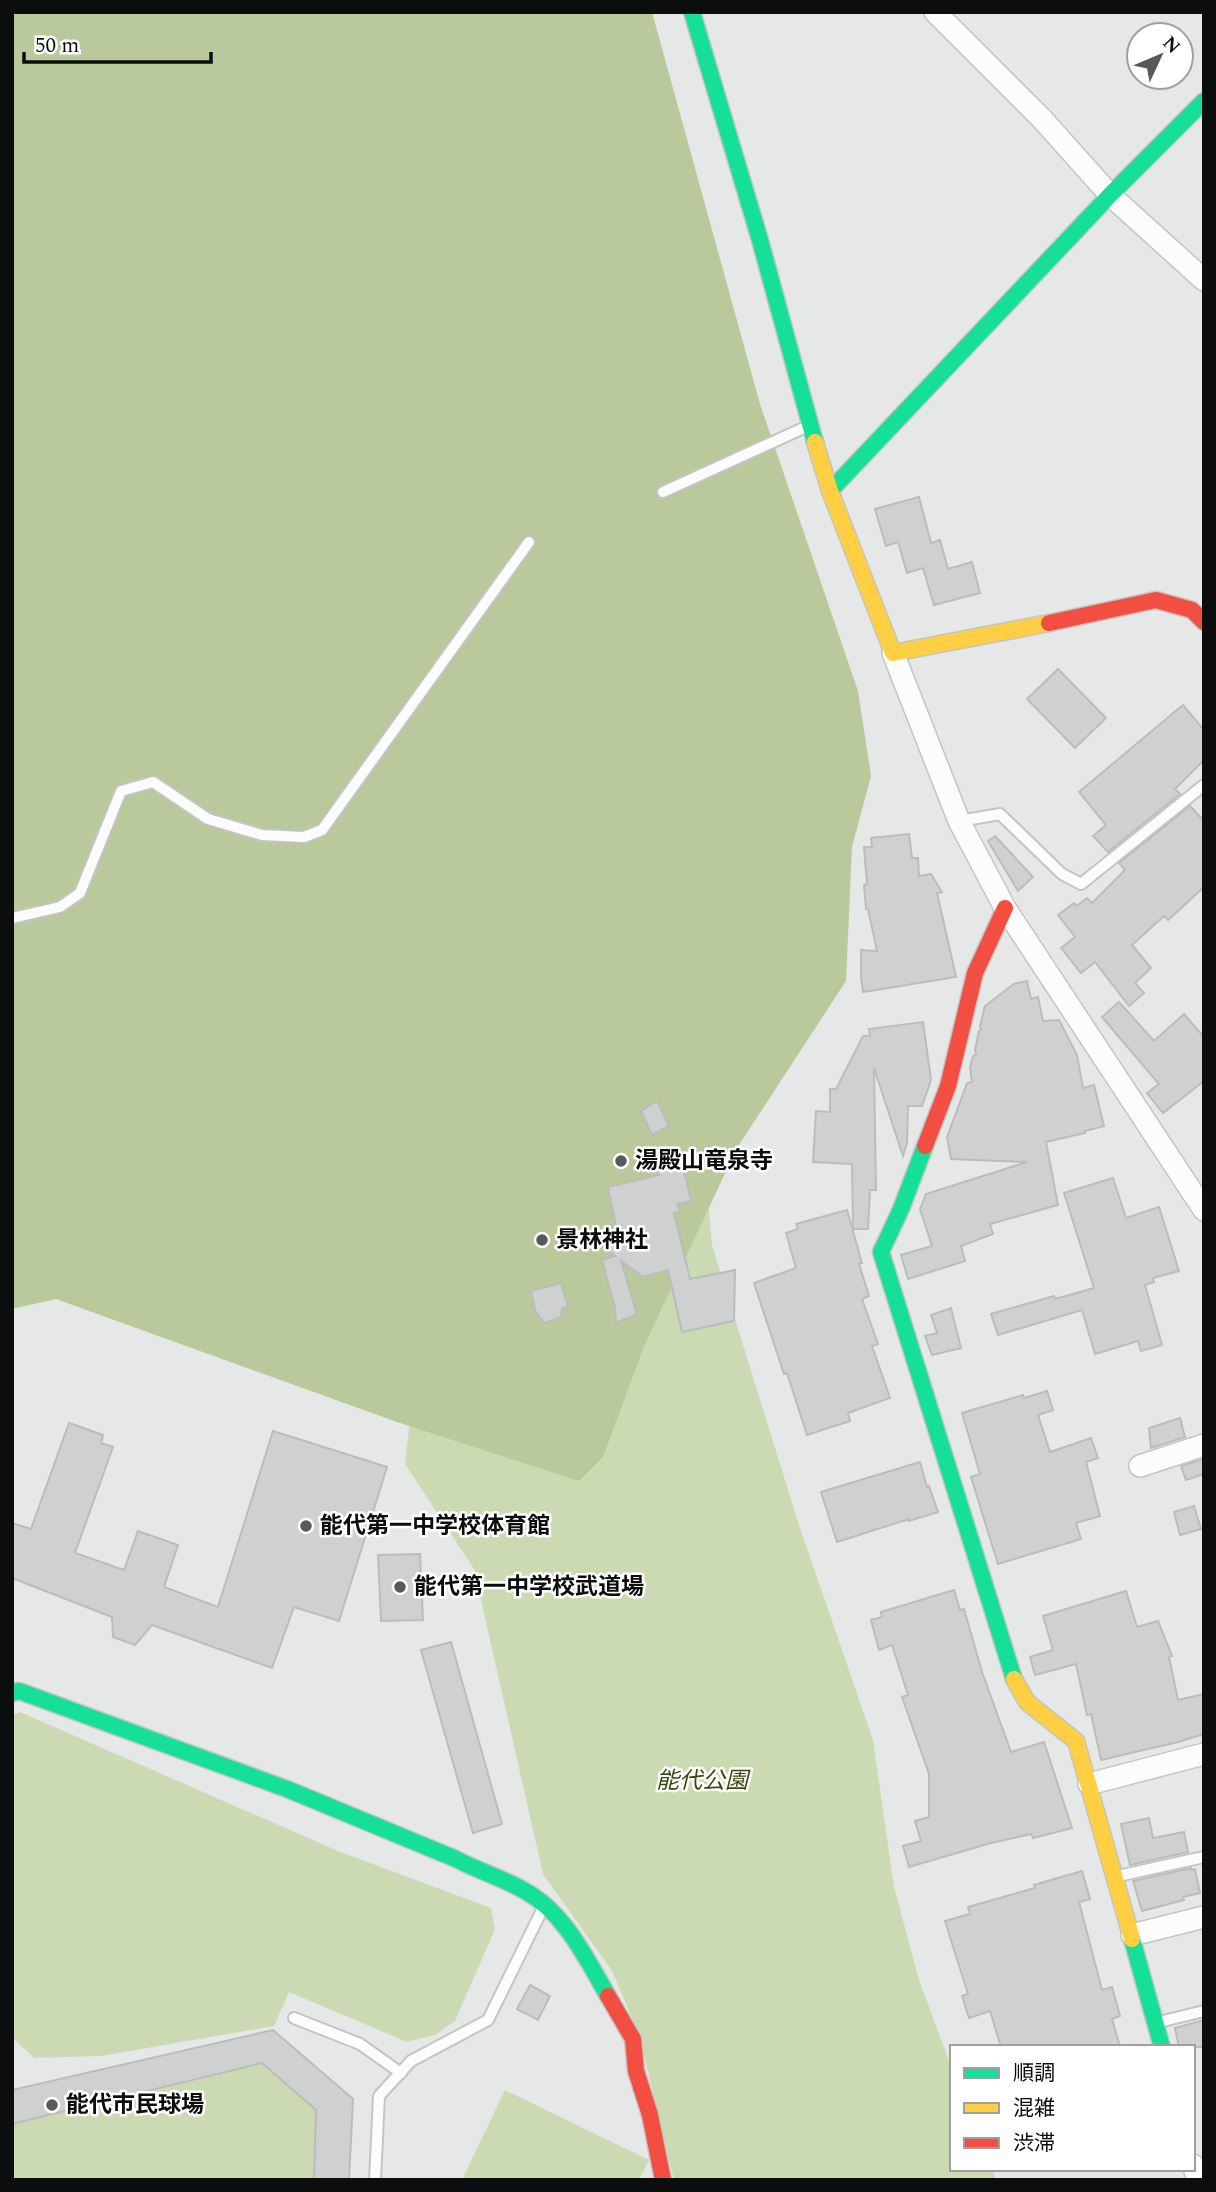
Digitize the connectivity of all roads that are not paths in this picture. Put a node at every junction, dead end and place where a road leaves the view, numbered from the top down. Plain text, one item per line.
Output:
1 (692, 12) edge
2 (934, 12) edge
3 (1204, 101) edge
4 (1110, 195) junction
5 (1204, 280) edge
6 (811, 425) junction
7 (830, 491) junction
8 (663, 492) dead end
9 (529, 542) dead end
10 (1204, 622) edge
11 (892, 653) junction
12 (1204, 785) edge
13 (959, 821) junction
14 (1005, 908) junction
15 (12, 918) edge
16 (1204, 1210) edge
17 (1204, 1445) edge
18 (1140, 1466) dead end
19 (12, 1693) edge
20 (1204, 1754) edge
21 (1089, 1784) junction
22 (1204, 1857) edge
23 (1115, 1876) junction
24 (544, 1905) junction
25 (1204, 1917) edge
26 (1132, 1935) junction
27 (1204, 2011) edge
28 (294, 2018) dead end
29 (1155, 2023) junction
30 (1161, 2045) edge
31 (401, 2073) junction
32 (375, 2180) edge
33 (663, 2180) edge

1 - 6 street
2 - 4 street
3 - 4 street
4 - 5 street
4 - 7 street
6 - 7 street
6 - 8 lane
7 - 11 street
9 - 15 lane
10 - 11 street
11 - 13 street
12 - 13 lane
13 - 14 street
14 - 16 street
14 - 21 street
17 - 18 street
19 - 24 street
20 - 21 street
21 - 23 street
22 - 23 lane
23 - 26 street
24 - 31 lane
24 - 33 street
25 - 26 street
26 - 29 street
27 - 29 lane
28 - 31 lane
29 - 30 street
31 - 32 lane

